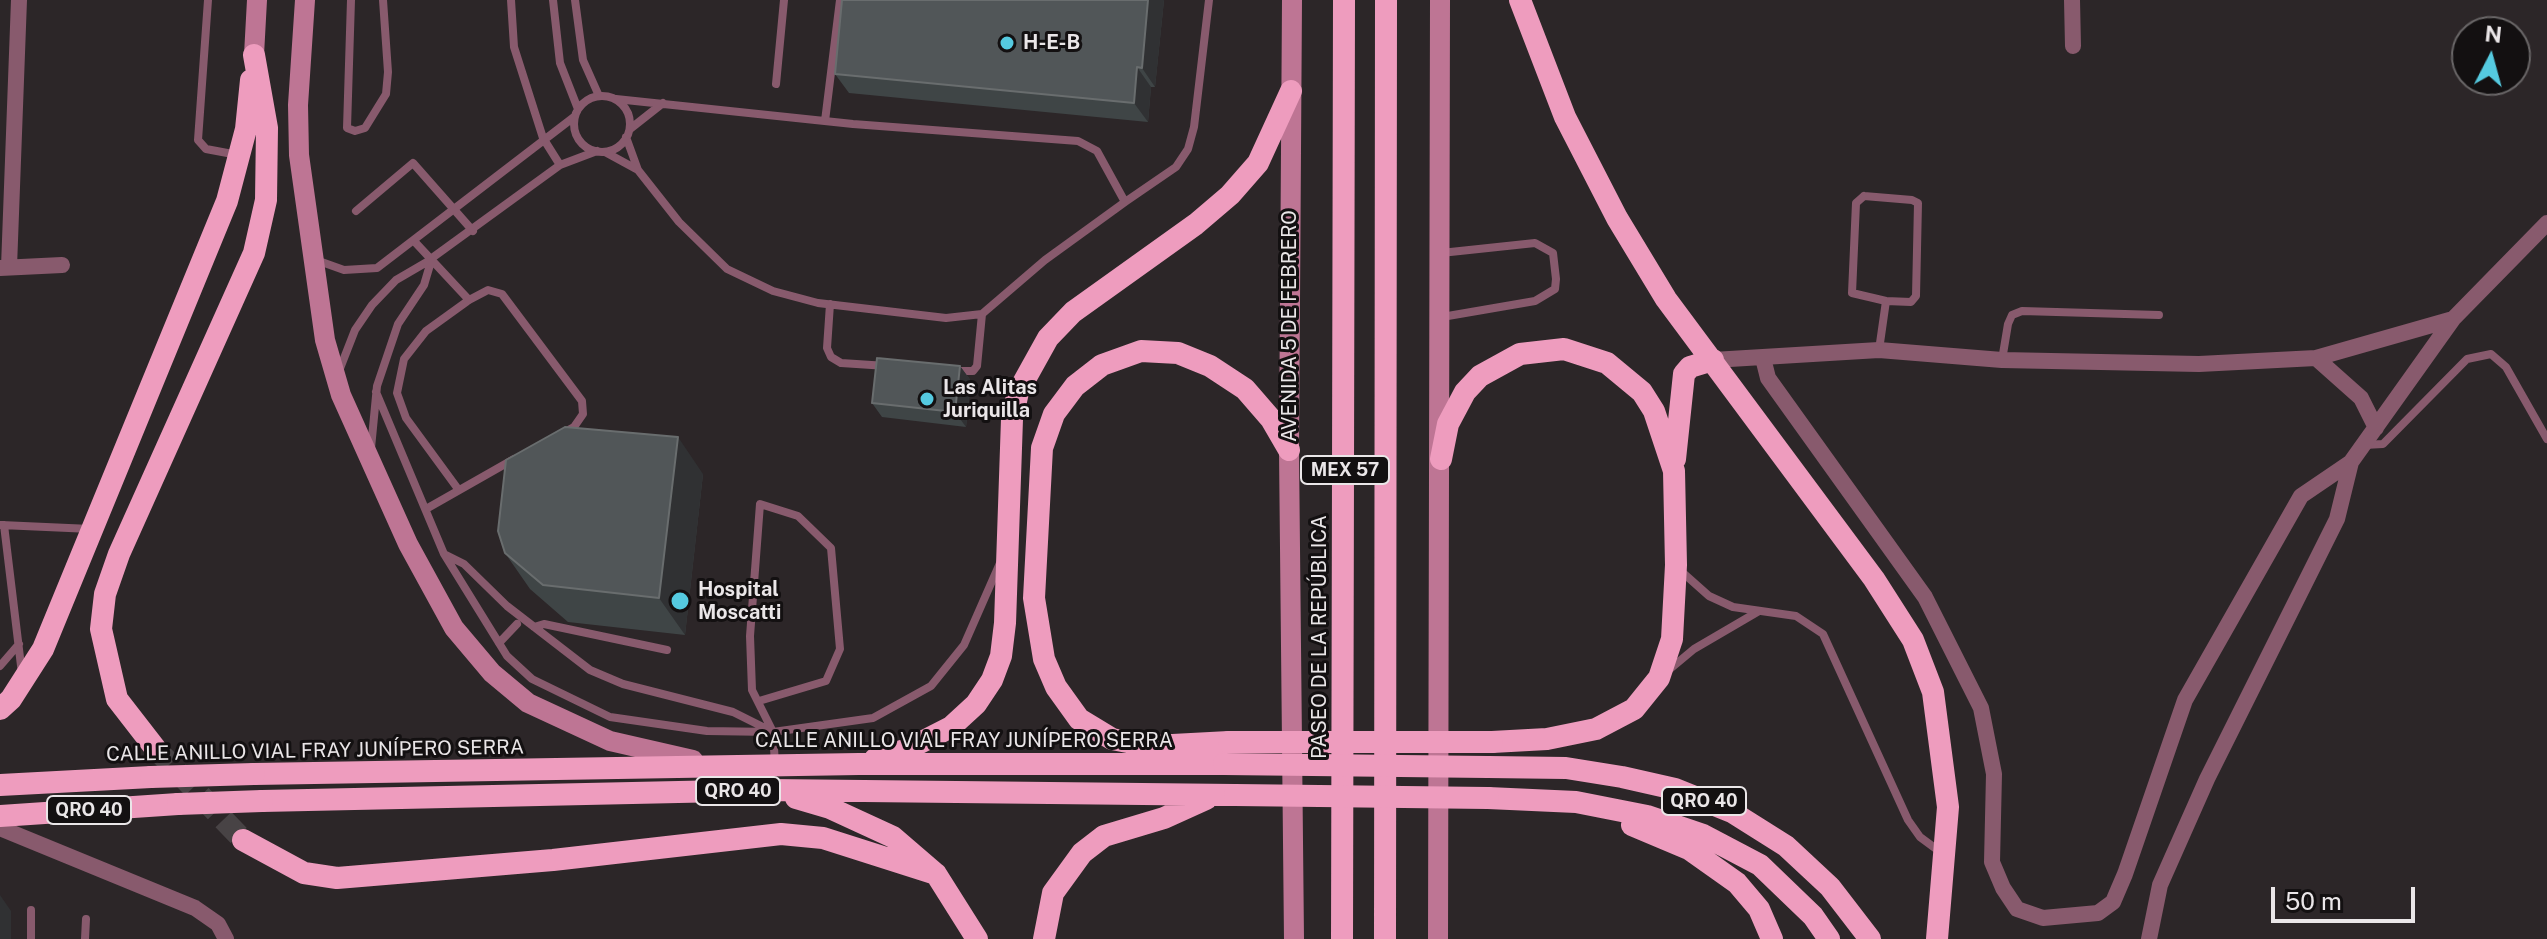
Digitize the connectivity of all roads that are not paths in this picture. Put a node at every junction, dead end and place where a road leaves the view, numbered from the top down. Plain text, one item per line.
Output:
1 (208, 0) edge
2 (257, 0) edge
3 (305, 0) edge
4 (351, 0) edge
5 (383, 0) edge
6 (511, 0) edge
7 (553, 0) edge
8 (575, 0) edge
9 (784, 0) edge
10 (840, 0) edge
11 (1209, 0) edge
12 (1292, 0) edge
13 (1344, 0) edge
14 (1386, 0) edge
15 (1440, 0) edge
16 (1520, 0) edge
17 (2072, 0) edge
18 (0, 7) edge
19 (18, 8) edge
20 (2073, 46) dead end
21 (254, 55) junction
22 (776, 84) dead end
23 (1291, 91) junction
24 (599, 96) junction
25 (616, 99) junction
26 (664, 102) junction
27 (576, 113) junction
28 (825, 121) junction
29 (628, 133) junction
30 (543, 138) junction
31 (601, 151) junction
32 (239, 155) junction
33 (560, 165) junction
34 (638, 170) junction
35 (1125, 202) junction
36 (453, 208) junction
37 (356, 211) dead end
38 (2547, 223) edge
39 (473, 231) junction
40 (414, 241) junction
41 (1441, 253) junction
42 (311, 258) junction
43 (432, 258) junction
44 (62, 265) dead end
45 (5, 267) edge
46 (469, 300) junction
47 (1886, 301) junction
48 (830, 304) junction
49 (982, 314) junction
50 (2159, 315) dead end
51 (1442, 317) junction
52 (2453, 319) junction
53 (1879, 350) junction
54 (1763, 358) junction
55 (2316, 358) junction
56 (1713, 360) junction
57 (2002, 360) junction
58 (904, 367) edge
59 (951, 371) edge
60 (336, 378) junction
61 (376, 392) junction
62 (2376, 428) junction
63 (561, 434) edge
64 (2547, 439) edge
65 (2364, 445) junction
66 (1289, 450) junction
67 (522, 454) edge
68 (1441, 459) junction
69 (370, 461) junction
70 (2351, 462) junction
71 (1674, 471) junction
72 (458, 489) junction
73 (426, 509) junction
74 (2, 525) edge
75 (91, 529) junction
76 (1008, 548) junction
77 (444, 554) junction
78 (1676, 565) junction
79 (1759, 611) junction
80 (517, 624) dead end
81 (534, 627) junction
82 (19, 643) junction
83 (499, 643) junction
84 (667, 650) dead end
85 (0, 666) edge
86 (1659, 678) junction
87 (22, 683) junction
88 (759, 701) junction
89 (0, 709) edge
90 (773, 732) junction
91 (1148, 746) junction
92 (155, 748) tunnel mouth
93 (859, 764) junction
94 (775, 765) junction
95 (729, 766) junction
96 (947, 767) junction
97 (0, 785) edge
98 (771, 790) junction
99 (1224, 795) junction
100 (1576, 802) junction
101 (0, 816) edge
102 (0, 828) edge
103 (243, 840) tunnel mouth
104 (1945, 855) junction
105 (936, 874) junction
106 (31, 910) dead end
107 (86, 919) dead end
108 (31, 939) edge
109 (85, 939) edge
110 (226, 939) edge
111 (977, 939) edge
112 (1044, 939) edge
113 (1294, 939) edge
114 (1342, 939) edge
115 (1385, 939) edge
116 (1438, 939) edge
117 (1772, 939) edge
118 (1829, 939) edge
119 (1870, 939) edge
120 (1937, 939) edge
121 (2149, 939) edge

1 - 32 lane
2 - 21 main road
3 - 42 main road
4 - 5 lane
6 - 30 lane
7 - 27 lane
8 - 24 lane
9 - 22 lane
10 - 28 lane
11 - 35 lane
12 - 23 main road, AVENIDA 5 DE FEBRERO
13 - 114 highway, PASEO DE LA REPÚBLICA / MEX 57
14 - 115 highway, MEX 57
15 - 41 main road
16 - 56 highway
17 - 20 street
18 - 19 street
19 - 45 street
21 - 32 highway
21 - 92 highway
23 - 66 main road, AVENIDA 5 DE FEBRERO
23 - 76 highway
24 - 25 lane
24 - 27 lane
25 - 26 lane
25 - 29 lane
26 - 28 lane
26 - 29 lane
27 - 30 lane
27 - 31 lane
28 - 35 lane
29 - 31 lane
29 - 34 lane
30 - 33 lane
30 - 36 lane
31 - 33 lane
31 - 34 lane
32 - 75 highway
33 - 39 lane
34 - 48 lane
35 - 49 lane
36 - 37 lane
36 - 39 lane
36 - 40 lane
38 - 52 street
39 - 43 lane
40 - 42 lane
40 - 43 lane
41 - 51 main road
41 - 51 lane
42 - 60 main road
43 - 46 lane
43 - 60 lane
43 - 61 lane
44 - 45 street
46 - 63 lane
46 - 72 lane
47 - 47 lane
47 - 53 lane
48 - 49 lane
48 - 58 lane
49 - 59 lane
50 - 57 lane
51 - 68 main road
52 - 55 street
52 - 62 street
53 - 54 street
53 - 57 street
54 - 56 street
54 - 70 street
55 - 57 street
55 - 62 street
56 - 71 highway
56 - 104 highway
60 - 69 main road
61 - 69 lane
61 - 73 lane
62 - 65 street
64 - 65 lane
65 - 70 street
66 - 91 highway
66 - 113 main road, AVENIDA 5 DE FEBRERO
67 - 72 lane
68 - 71 highway
68 - 116 main road
69 - 95 main road
70 - 121 street
71 - 78 highway
72 - 73 lane
73 - 77 lane
74 - 75 lane
74 - 82 lane
75 - 87 highway
76 - 90 lane
76 - 93 highway
77 - 81 lane
77 - 83 lane
78 - 79 lane
78 - 86 highway
79 - 86 lane
79 - 104 lane
80 - 83 lane
81 - 84 lane
81 - 90 lane
82 - 85 lane
82 - 87 lane
83 - 90 lane
86 - 91 highway, bridge
87 - 89 highway
88 - 88 lane
88 - 90 lane
90 - 94 lane
91 - 96 highway
93 - 94 highway, CALLE ANILLO VIAL FRAY JUNÍPERO SERRA / QRO 40
93 - 96 highway, CALLE ANILLO VIAL FRAY JUNÍPERO SERRA / QRO 40
94 - 95 highway, CALLE ANILLO VIAL FRAY JUNÍPERO SERRA / QRO 40
95 - 97 highway, CALLE ANILLO VIAL FRAY JUNÍPERO SERRA / QRO 40, bridge
96 - 119 highway, CALLE ANILLO VIAL FRAY JUNÍPERO SERRA / QRO 40, bridge
98 - 99 highway, QRO 40
98 - 101 highway, QRO 40, bridge
98 - 105 highway
99 - 100 highway, QRO 40, bridge
99 - 112 highway
100 - 117 highway
100 - 118 highway, QRO 40
102 - 110 street
103 - 105 highway
104 - 120 highway
105 - 111 highway
106 - 108 lane
107 - 109 lane

